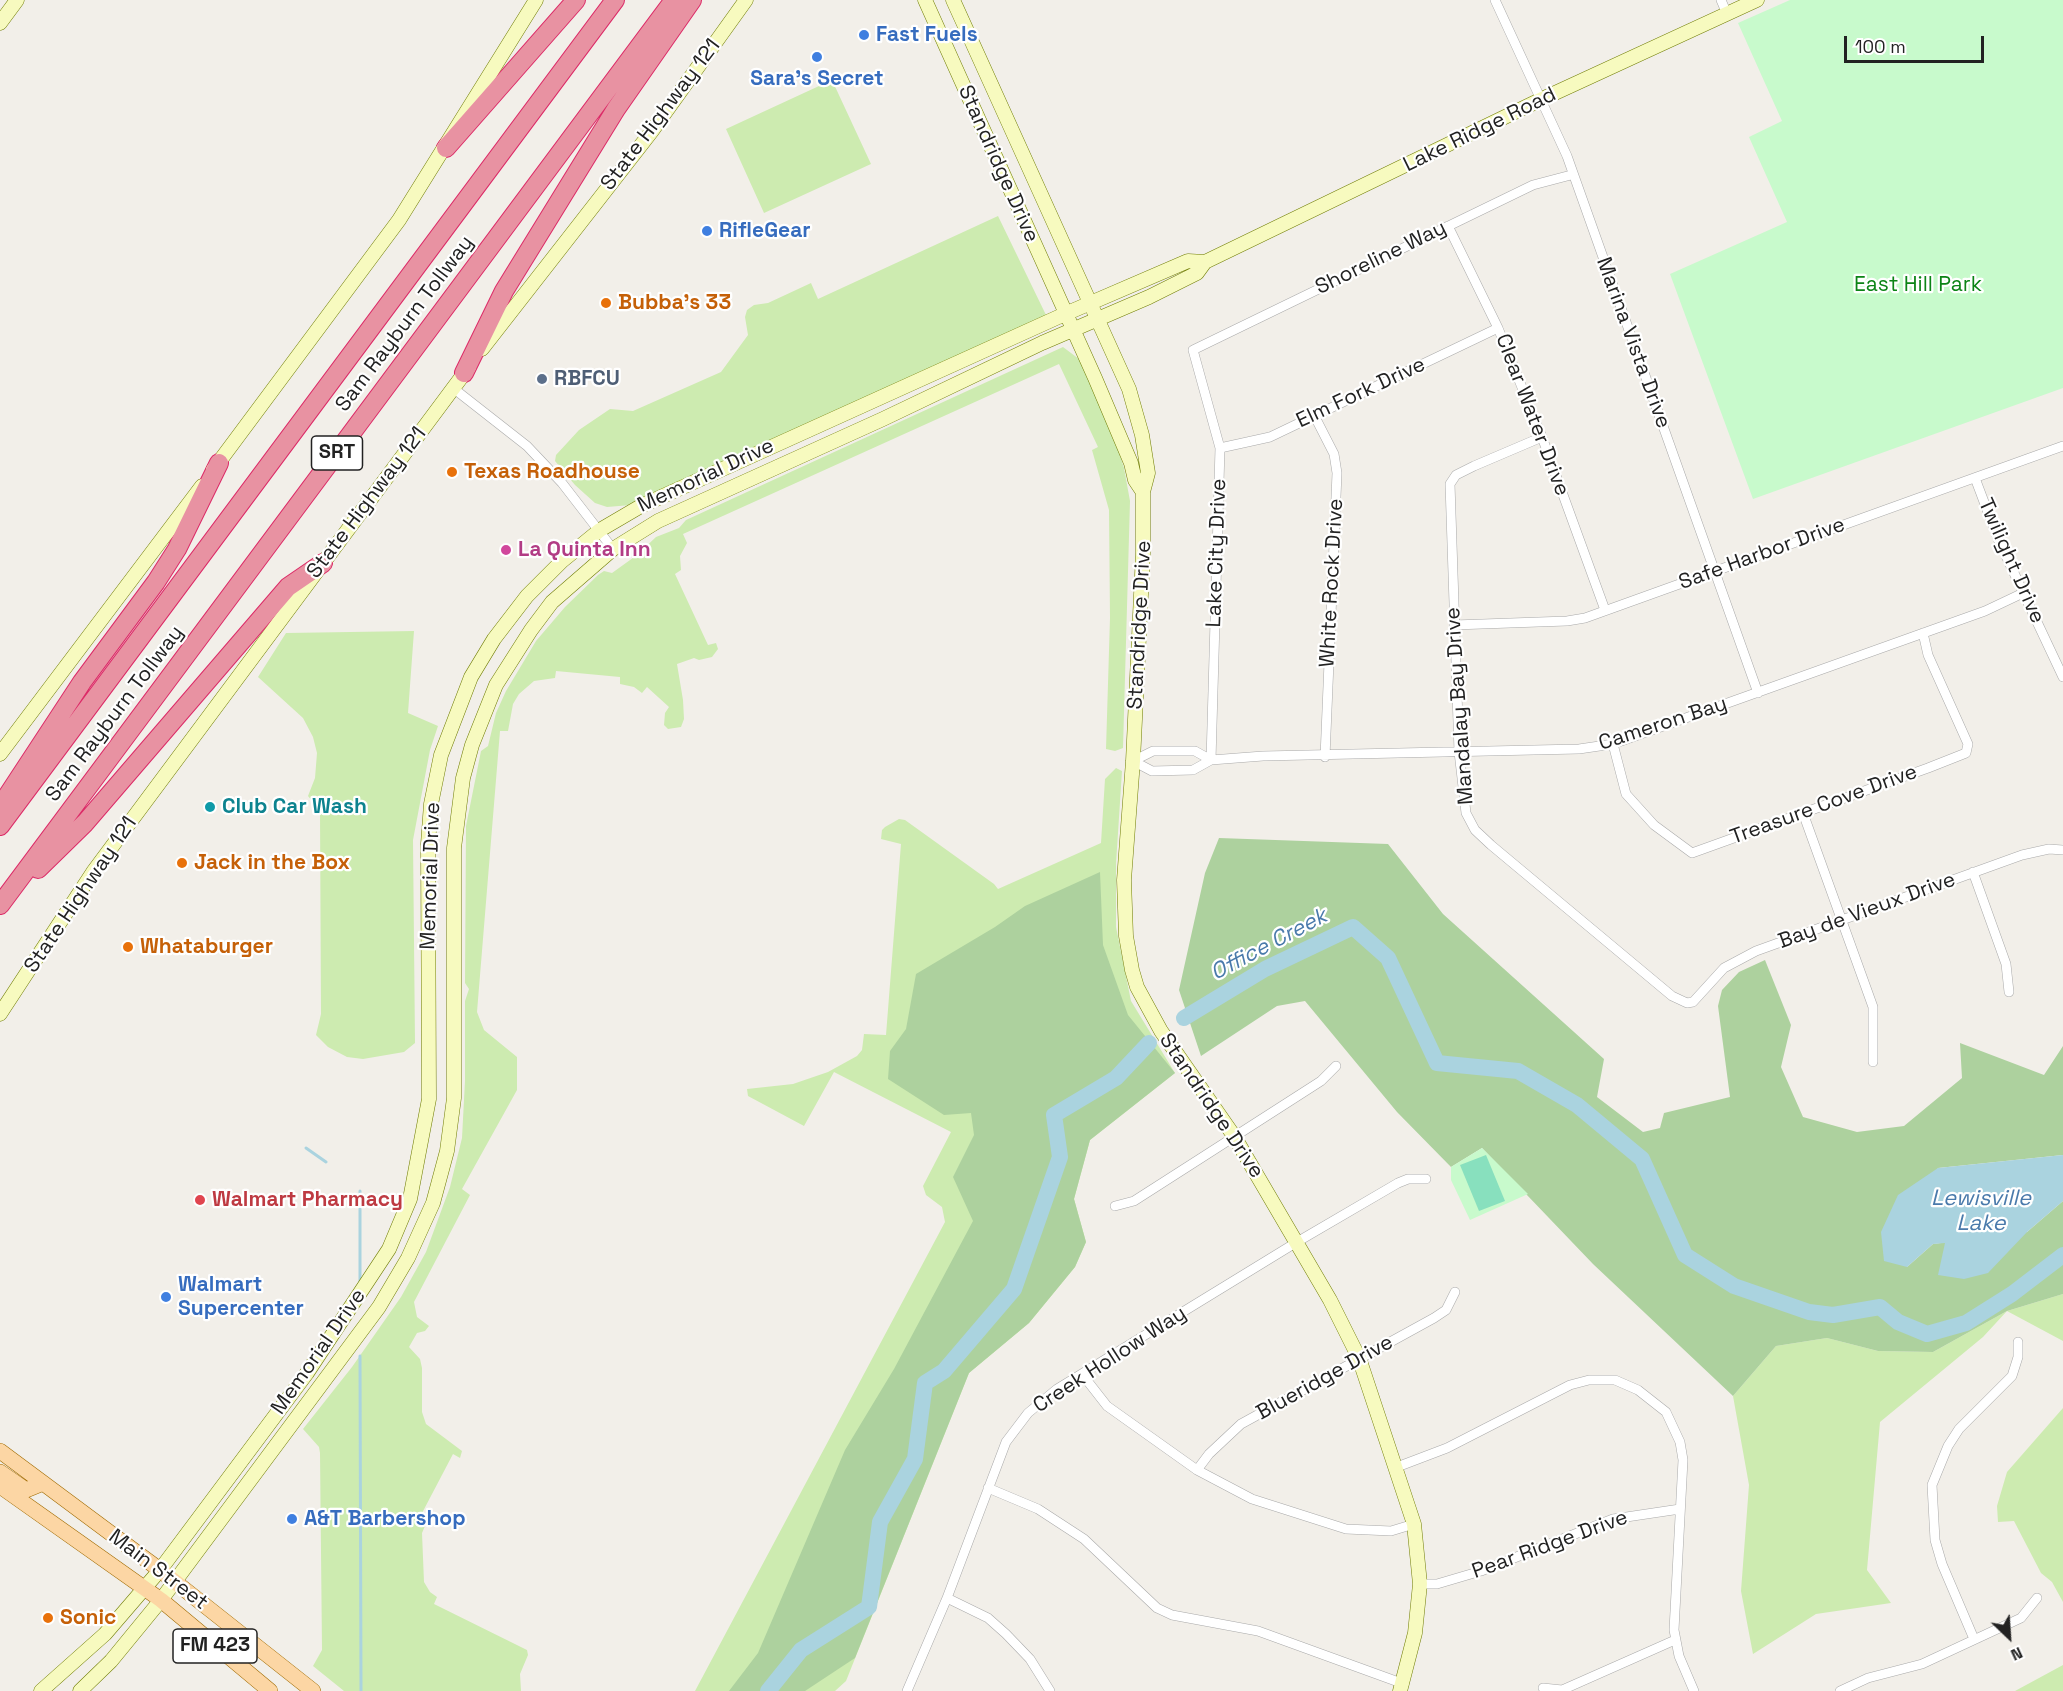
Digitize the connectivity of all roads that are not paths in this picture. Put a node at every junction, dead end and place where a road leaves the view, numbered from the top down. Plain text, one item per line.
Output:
1 (17, 0) edge
2 (536, 0) edge
3 (576, 0) edge
4 (615, 0) edge
5 (674, 0) edge
6 (692, 0) edge
7 (747, 0) edge
8 (925, 0) edge
9 (953, 0) edge
10 (1495, 0) edge
11 (1721, 0) edge
12 (1757, 0) edge
13 (1727, 14) junction
14 (962, 21) junction
15 (0, 23) edge
16 (939, 32) junction
17 (1542, 99) junction
18 (446, 147) junction
19 (1571, 175) junction
20 (1448, 226) junction
21 (1205, 262) junction
22 (1091, 303) junction
23 (1065, 314) junction
24 (1098, 319) junction
25 (1498, 328) junction
26 (1072, 329) junction
27 (1193, 350) joint
28 (458, 381) junction
29 (1314, 415) junction
30 (1542, 436) junction
31 (2063, 446) edge
32 (1220, 448) junction
33 (219, 463) junction
34 (1975, 478) junction
35 (1143, 492) junction
36 (600, 530) junction
37 (613, 549) junction
38 (323, 563) junction
39 (1716, 572) junction
40 (2023, 593) junction
41 (1605, 610) junction
42 (1454, 625) junction
43 (1923, 633) junction
44 (2063, 677) edge
45 (1758, 693) junction
46 (1613, 744) junction
47 (1459, 752) junction
48 (0, 754) edge
49 (1324, 757) junction
50 (1211, 760) junction
51 (1134, 761) junction
52 (0, 807) edge
53 (1803, 813) junction
54 (0, 825) edge
55 (2063, 850) edge
56 (1973, 872) junction
57 (0, 906) edge
58 (1841, 920) junction
59 (2009, 992) dead end
60 (1687, 1003) joint
61 (0, 1014) edge
62 (1873, 1062) dead end
63 (428, 1066) junction
64 (1336, 1066) dead end
65 (454, 1067) junction
66 (1234, 1136) junction
67 (1426, 1179) dead end
68 (1115, 1206) dead end
69 (1297, 1242) junction
70 (1455, 1292) dead end
71 (2018, 1342) dead end
72 (1359, 1358) junction
73 (1082, 1374) junction
74 (273, 1419) junction
75 (288, 1430) junction
76 (0, 1451) edge
77 (1397, 1467) junction
78 (1197, 1470) junction
79 (0, 1472) edge
80 (42, 1483) junction
81 (0, 1486) edge
82 (988, 1488) junction
83 (1680, 1509) junction
84 (1414, 1524) junction
85 (160, 1570) junction
86 (175, 1581) junction
87 (1420, 1584) junction
88 (144, 1587) junction
89 (947, 1598) junction
90 (2037, 1598) dead end
91 (161, 1600) junction
92 (1974, 1639) junction
93 (1675, 1640) junction
94 (1402, 1687) edge
95 (1543, 1688) dead end
96 (41, 1691) edge
97 (80, 1691) edge
98 (270, 1691) edge
99 (313, 1691) edge
100 (907, 1691) edge
101 (1050, 1691) edge
102 (1694, 1691) edge
103 (1840, 1691) edge

1 - 15 street
2 - 18 street
3 - 18 highway
4 - 54 highway, Sam Rayburn Tollway / SRT
5 - 57 highway, Sam Rayburn Tollway / SRT
6 - 28 highway
7 - 28 street, State Highway 121
8 - 16 street, Standridge Drive
9 - 14 street, Standridge Drive
10 - 17 street, Marina Vista Drive
11 - 13 street
12 - 13 street, Lake Ridge Road
13 - 17 street, Lake Ridge Road
14 - 16 street
14 - 22 street, Standridge Drive
16 - 23 street, Standridge Drive
17 - 19 street, Marina Vista Drive
17 - 21 street, Lake Ridge Road
18 - 33 street
19 - 20 street, Shoreline Way
19 - 39 street, Marina Vista Drive
20 - 25 street, Clear Water Drive
20 - 27 street, Shoreline Way
21 - 22 street, Lake Ridge Road
21 - 24 street, Lake Ridge Road
22 - 23 street, Memorial Drive
22 - 24 street, Standridge Drive
23 - 26 street, Standridge Drive
23 - 36 street, Memorial Drive
24 - 26 street, Memorial Drive
24 - 35 street, Standridge Drive
25 - 29 street, Elm Fork Drive
25 - 30 street, Clear Water Drive
26 - 35 street, Standridge Drive
26 - 37 street, Memorial Drive
27 - 32 street, Lake City Drive
28 - 36 street
28 - 38 street, State Highway 121
29 - 32 street, Elm Fork Drive
29 - 49 street, White Rock Drive
30 - 41 street, Clear Water Drive
30 - 42 street, Mandalay Bay Drive
31 - 34 street, Safe Harbor Drive
32 - 50 street, Lake City Drive
33 - 48 street
33 - 52 highway
34 - 39 street, Safe Harbor Drive
34 - 40 street, Twilight Drive
35 - 51 street, Standridge Drive
36 - 37 street
36 - 63 street, Memorial Drive
37 - 65 street, Memorial Drive
38 - 57 highway
38 - 61 street, State Highway 121
39 - 41 street, Safe Harbor Drive
39 - 45 street, Marina Vista Drive
40 - 43 street, Cameron Bay
40 - 44 street, Twilight Drive
41 - 42 street, Safe Harbor Drive
42 - 47 street, Mandalay Bay Drive
43 - 45 street, Cameron Bay
43 - 53 street, Treasure Cove Drive
45 - 46 street, Cameron Bay
46 - 47 street, Cameron Bay
46 - 53 street, Treasure Cove Drive
47 - 49 street, Cameron Bay
47 - 60 street, Mandalay Bay Drive
49 - 50 street, Cameron Bay
50 - 51 street, Cameron Bay
50 - 51 street, Cameron Bay
51 - 66 street, Standridge Drive
53 - 58 street
55 - 56 street, Bay de Vieux Drive
56 - 58 street, Bay de Vieux Drive
56 - 59 street
58 - 60 street, Bay de Vieux Drive
58 - 62 street
63 - 65 street
63 - 74 street, Memorial Drive
64 - 66 street
65 - 75 street, Memorial Drive
66 - 68 street
66 - 69 street, Standridge Drive
67 - 69 street, Creek Hollow Way
69 - 72 street, Standridge Drive
69 - 73 street, Creek Hollow Way
70 - 72 street, Blueridge Drive
71 - 92 street
72 - 77 street, Standridge Drive
72 - 78 street, Blueridge Drive
73 - 78 street
73 - 82 street, Creek Hollow Way
74 - 75 street
74 - 85 street, Memorial Drive
75 - 86 street, Memorial Drive
76 - 80 main road, Main Street / FM 423
77 - 83 street
77 - 84 street, Standridge Drive
78 - 84 street
79 - 80 main road
80 - 85 main road, Main Street / FM 423
81 - 88 main road, Main Street / FM 423
82 - 89 street, Creek Hollow Way
82 - 94 street
83 - 87 street, Pear Ridge Drive
83 - 93 street
84 - 87 street, Standridge Drive
85 - 86 main road, Main Street / FM 423
85 - 88 street, Memorial Drive
86 - 91 street, Memorial Drive
86 - 99 main road, Main Street / FM 423
87 - 94 street, Standridge Drive
88 - 91 main road, Main Street / FM 423
88 - 96 street, Memorial Drive
89 - 100 street, Creek Hollow Way
89 - 101 street
90 - 92 street
91 - 97 street, Memorial Drive
91 - 98 main road, Main Street / FM 423
92 - 103 street
93 - 95 street
93 - 102 street

